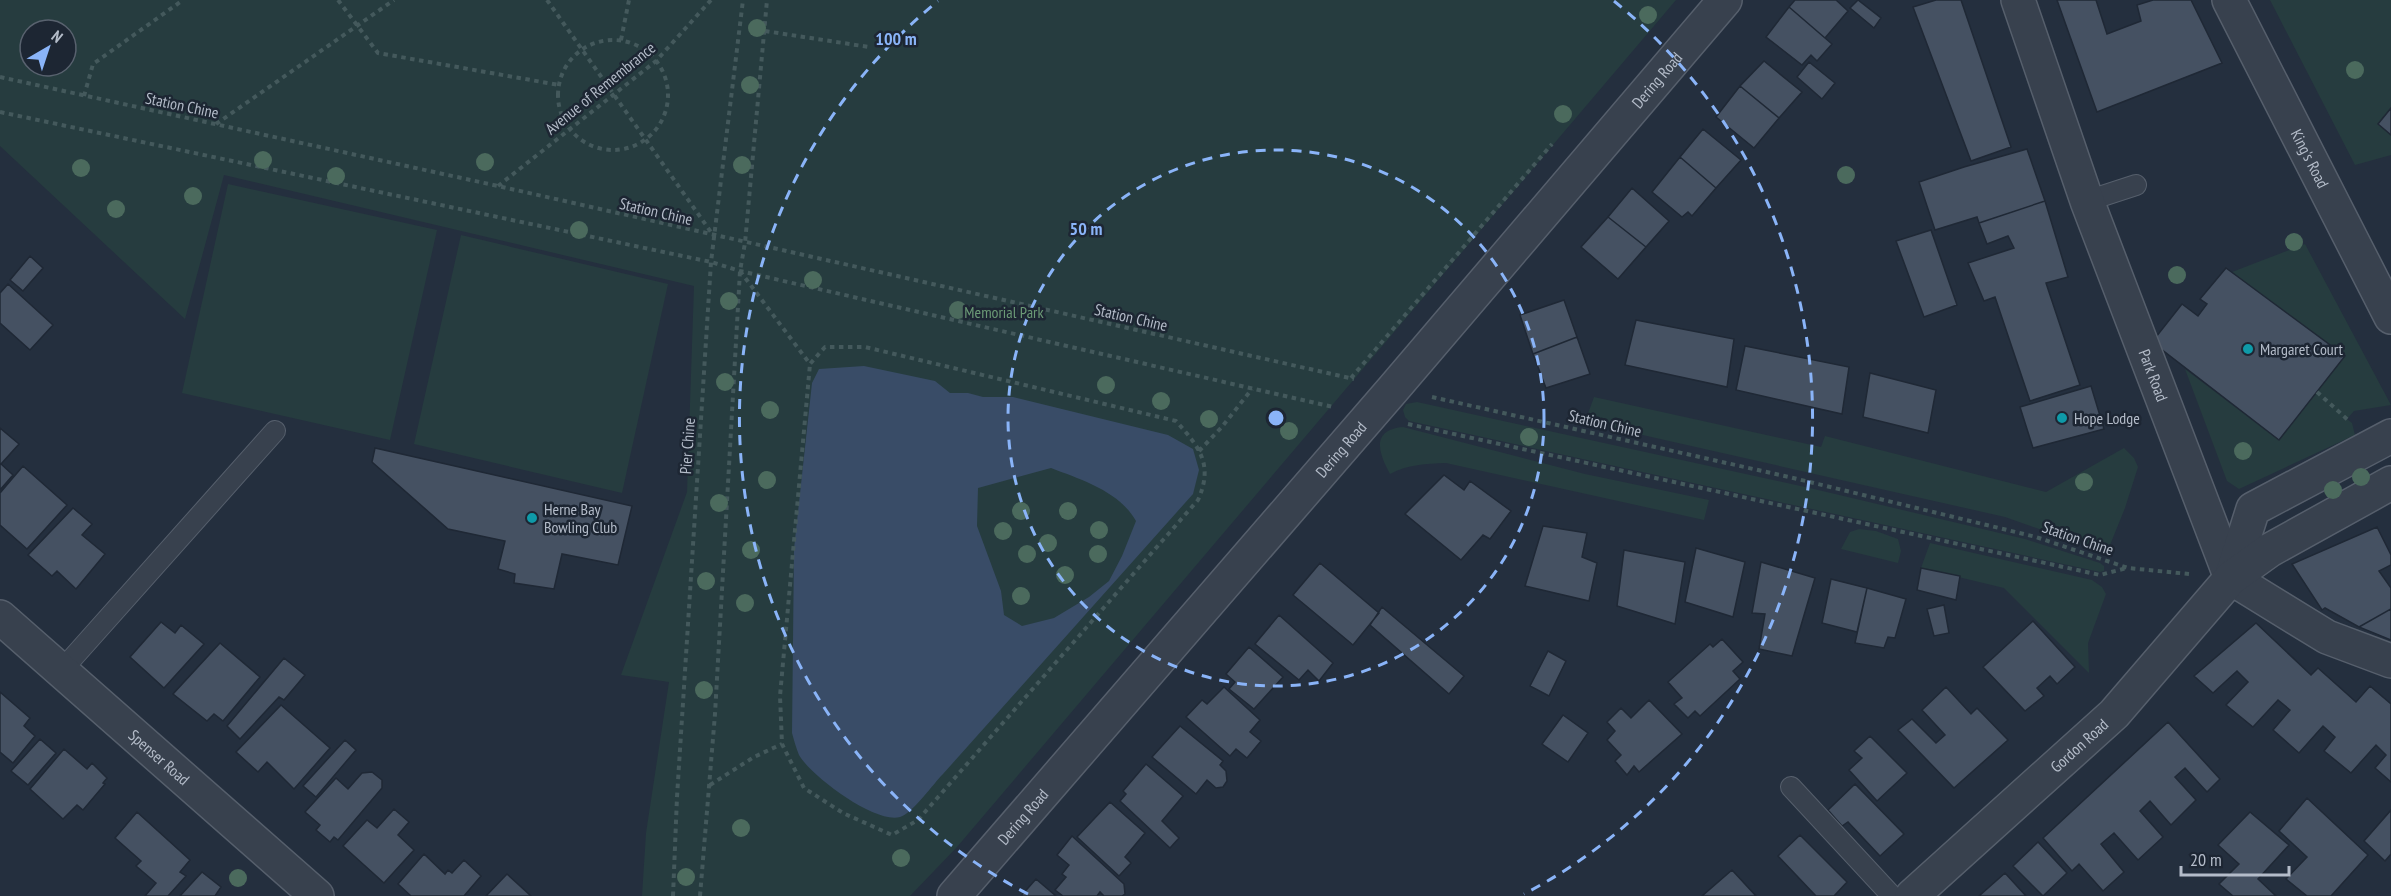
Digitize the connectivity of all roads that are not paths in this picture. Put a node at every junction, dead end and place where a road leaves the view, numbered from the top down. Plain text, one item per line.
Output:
1 (1725, 0) edge
2 (2018, 0) edge
3 (2229, 0) edge
4 (2136, 184) dead end
5 (2087, 201) junction
6 (2391, 317) edge
7 (275, 431) dead end
8 (2391, 436) edge
9 (2391, 483) edge
10 (2231, 578) junction
11 (0, 616) edge
12 (2391, 661) edge
13 (61, 670) junction
14 (1791, 787) dead end
15 (317, 896) edge
16 (954, 896) edge
17 (1892, 896) edge
18 (1912, 896) edge

1 - 16 street, Dering Road
2 - 5 street, Park Road
3 - 6 street, King's Road
4 - 5 lane
5 - 10 street, Park Road
7 - 13 lane
8 - 10 street, Gordon Road
9 - 10 street, Gordon Road
10 - 12 street
10 - 18 street, Gordon Road
11 - 13 street, Spenser Road
13 - 15 street, Spenser Road
14 - 17 lane

